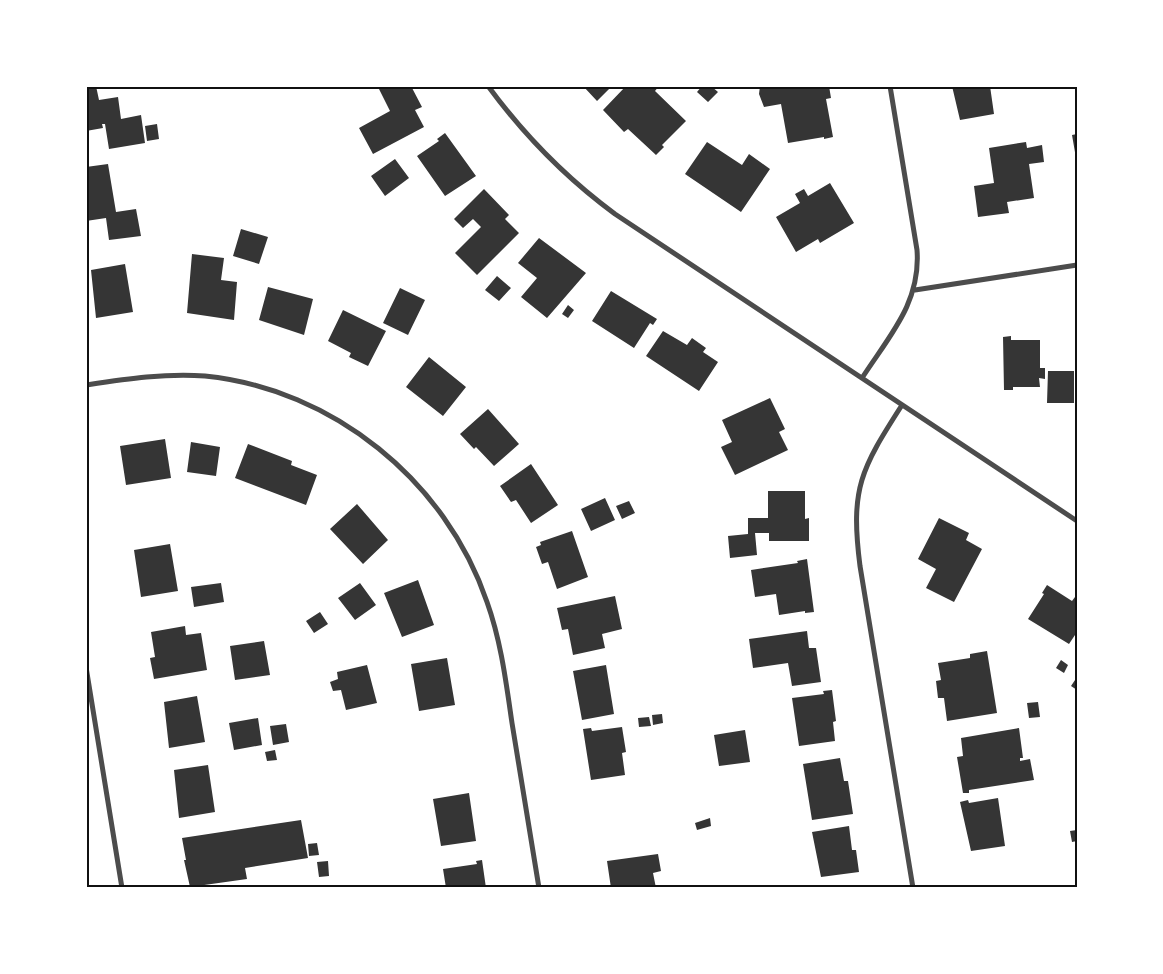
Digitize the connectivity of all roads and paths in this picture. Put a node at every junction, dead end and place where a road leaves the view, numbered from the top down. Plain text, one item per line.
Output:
1 (488, 86) edge
2 (890, 86) edge
3 (1077, 265) edge
4 (915, 290) junction
5 (862, 378) junction
6 (86, 385) edge
7 (902, 405) junction
8 (1077, 521) edge
9 (86, 667) edge
10 (122, 888) edge
11 (539, 888) edge
12 (913, 888) edge

1 - 5 street
2 - 4 street
3 - 4 street
4 - 5 street
5 - 7 street
6 - 11 street
7 - 8 street
7 - 12 street
9 - 10 street

